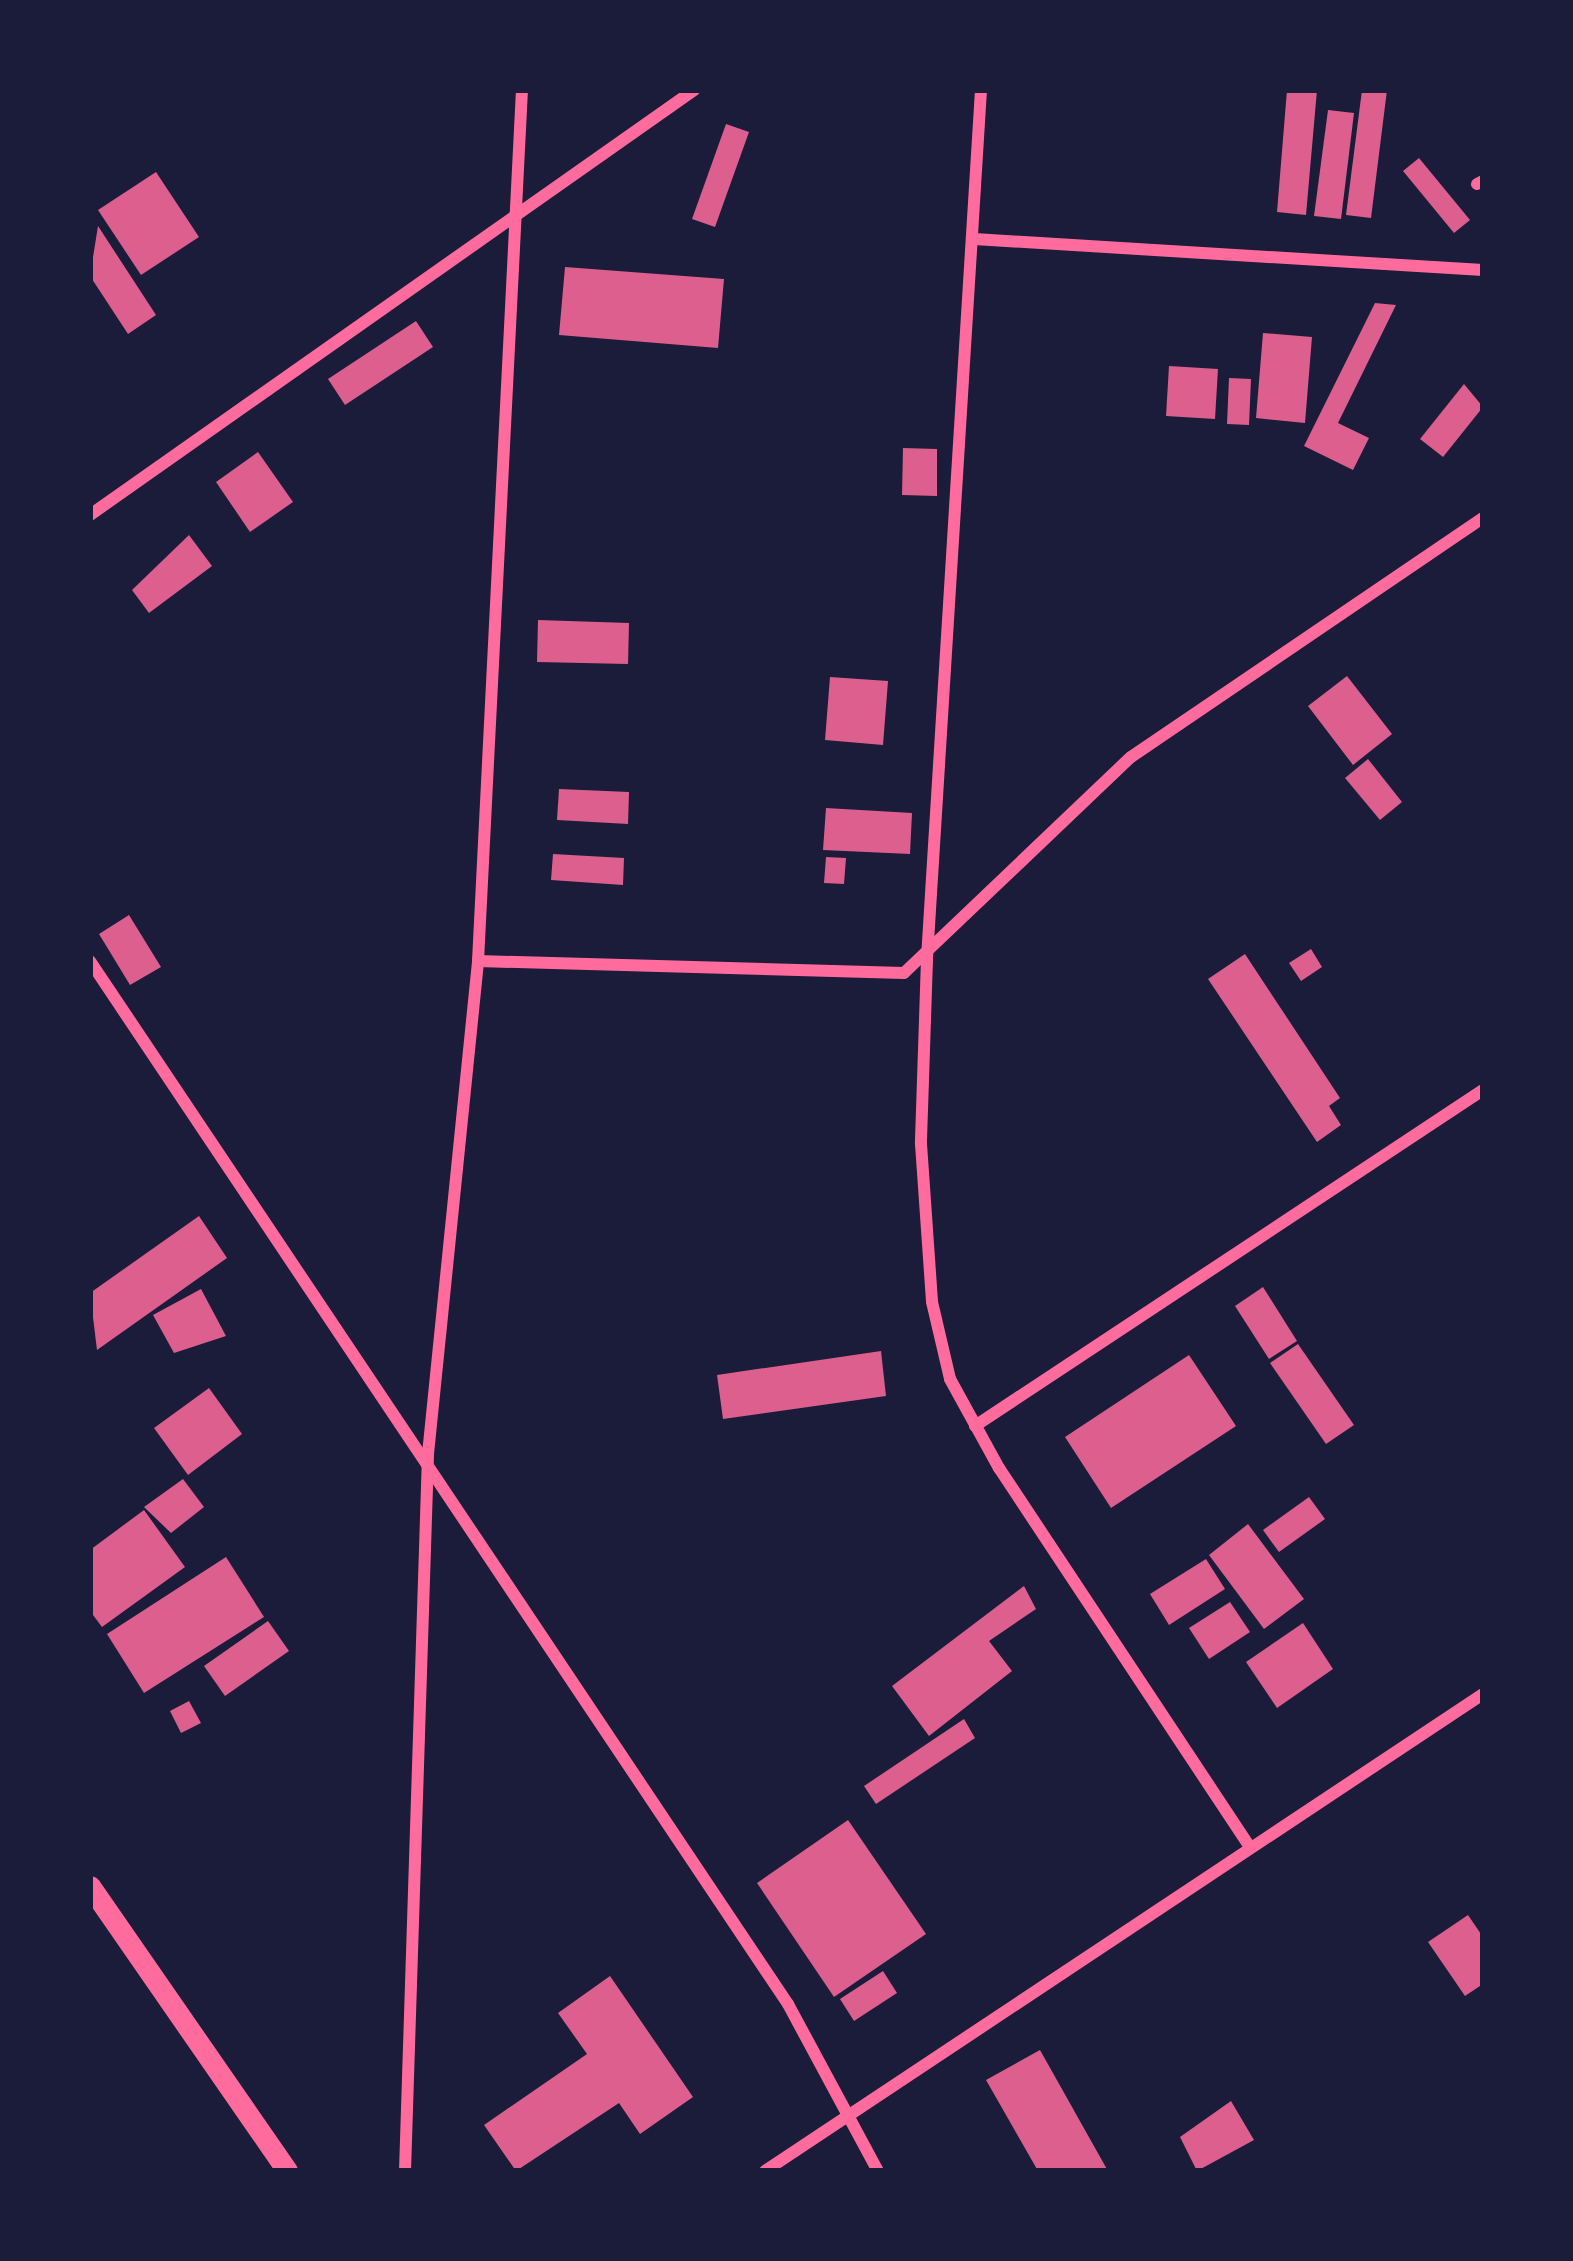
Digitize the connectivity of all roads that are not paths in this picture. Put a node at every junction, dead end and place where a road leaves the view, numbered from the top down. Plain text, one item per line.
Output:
1 (522, 90) edge
2 (694, 90) edge
3 (981, 90) edge
4 (517, 206) junction
5 (974, 239) junction
6 (1483, 269) edge
7 (90, 515) edge
8 (1483, 518) edge
9 (927, 959) junction
10 (90, 961) edge
11 (478, 962) junction
12 (1483, 1090) edge
13 (975, 1426) junction
14 (428, 1454) junction
15 (1483, 1694) edge
16 (1249, 1846) junction
17 (90, 1886) edge
18 (852, 2108) junction
19 (287, 2171) edge
20 (405, 2171) edge
21 (765, 2171) edge
22 (878, 2171) edge

1 - 4 street
2 - 4 street
3 - 5 street
4 - 7 street
4 - 11 street
5 - 6 street
5 - 9 street
8 - 9 street
9 - 11 street
9 - 13 street
10 - 14 street
11 - 14 street
12 - 13 street
13 - 16 street
14 - 18 street
14 - 20 street
15 - 16 street
16 - 18 street
17 - 19 street
18 - 21 street
18 - 22 street

